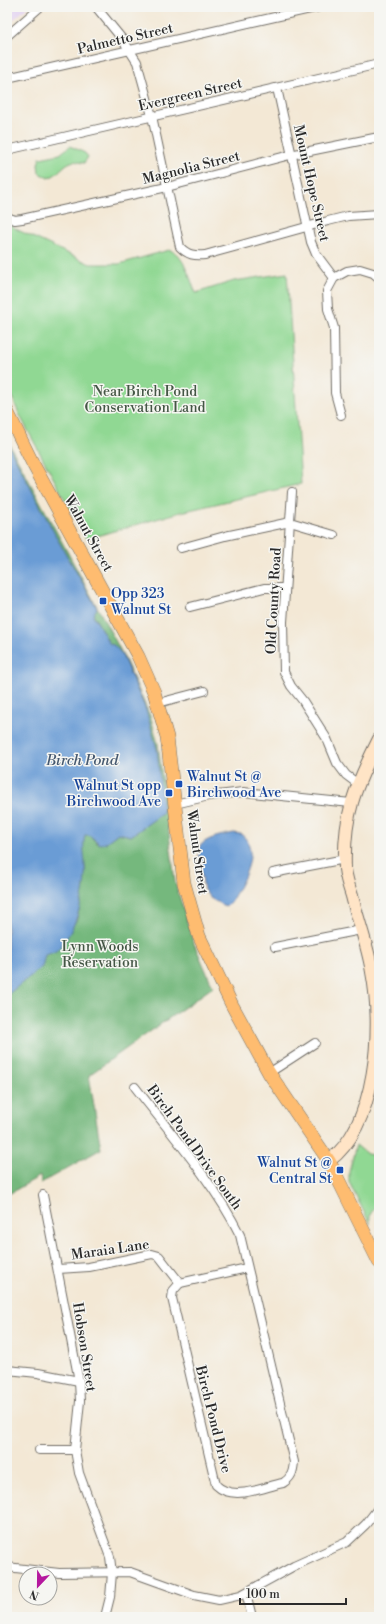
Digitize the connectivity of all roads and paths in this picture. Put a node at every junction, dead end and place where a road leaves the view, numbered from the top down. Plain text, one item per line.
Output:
1 (40, 7) edge
2 (96, 7) edge
3 (319, 7) edge
4 (288, 10) edge
5 (7, 36) edge
6 (130, 49) junction
7 (379, 64) edge
8 (7, 78) edge
9 (277, 88) junction
10 (152, 116) junction
11 (379, 137) edge
12 (7, 150) edge
13 (292, 155) junction
14 (167, 187) junction
15 (379, 214) edge
16 (8, 218) edge
17 (309, 226) junction
18 (334, 278) junction
19 (379, 278) edge
20 (7, 412) edge
21 (341, 415) dead end
22 (292, 492) dead end
23 (290, 522) junction
24 (334, 535) dead end
25 (181, 548) dead end
26 (285, 588) junction
27 (190, 607) dead end
28 (204, 691) dead end
29 (158, 704) junction
30 (379, 739) edge
31 (358, 784) junction
32 (351, 803) junction
33 (175, 804) junction
34 (345, 859) junction
35 (273, 873) dead end
36 (361, 930) junction
37 (275, 947) dead end
38 (374, 963) edge
39 (315, 1042) dead end
40 (269, 1072) junction
41 (135, 1087) dead end
42 (329, 1161) junction
43 (43, 1196) dead end
44 (379, 1262) edge
45 (248, 1268) junction
46 (58, 1269) junction
47 (180, 1283) junction
48 (7, 1370) edge
49 (79, 1381) junction
50 (38, 1450) dead end
51 (75, 1450) junction
52 (379, 1507) edge
53 (7, 1567) edge
54 (112, 1573) junction
55 (246, 1593) junction
56 (105, 1617) edge
57 (252, 1617) edge

1 - 5 street
2 - 6 street
3 - 4 street, Palmetto Street
4 - 6 street, Palmetto Street
6 - 8 street, Palmetto Street
6 - 10 street
7 - 9 street, Evergreen Street
9 - 10 street, Evergreen Street
9 - 13 street, Mount Hope Street
10 - 12 street, Evergreen Street
10 - 14 street
11 - 13 street, Magnolia Street
13 - 14 street, Magnolia Street
13 - 17 street, Mount Hope Street
14 - 16 street, Magnolia Street
14 - 17 street
15 - 17 street
17 - 18 street, Mount Hope Street
18 - 19 street
18 - 21 street
20 - 29 main road, Walnut Street
22 - 23 street, Old County Road
23 - 24 street
23 - 25 street
23 - 26 street, Old County Road
26 - 27 street
26 - 31 street, Old County Road
28 - 29 street
29 - 33 main road, Walnut Street
30 - 31 street
31 - 32 street
32 - 33 street
32 - 34 street
33 - 40 main road, Walnut Street
34 - 35 street
34 - 36 street
36 - 37 street
36 - 38 street
38 - 42 street
39 - 40 street
40 - 42 main road, Walnut Street
41 - 45 street, Birch Pond Drive South
42 - 44 main road, Walnut Street
43 - 46 street, Hobson Street
45 - 47 street
45 - 47 street, Birch Pond Drive
46 - 47 street, Maraia Lane
46 - 49 street, Hobson Street
48 - 49 street
49 - 51 street, Hobson Street
50 - 51 street
51 - 54 street, Hobson Street
52 - 55 street
53 - 54 street
54 - 55 street
54 - 56 street, Hobson Street
55 - 57 street

